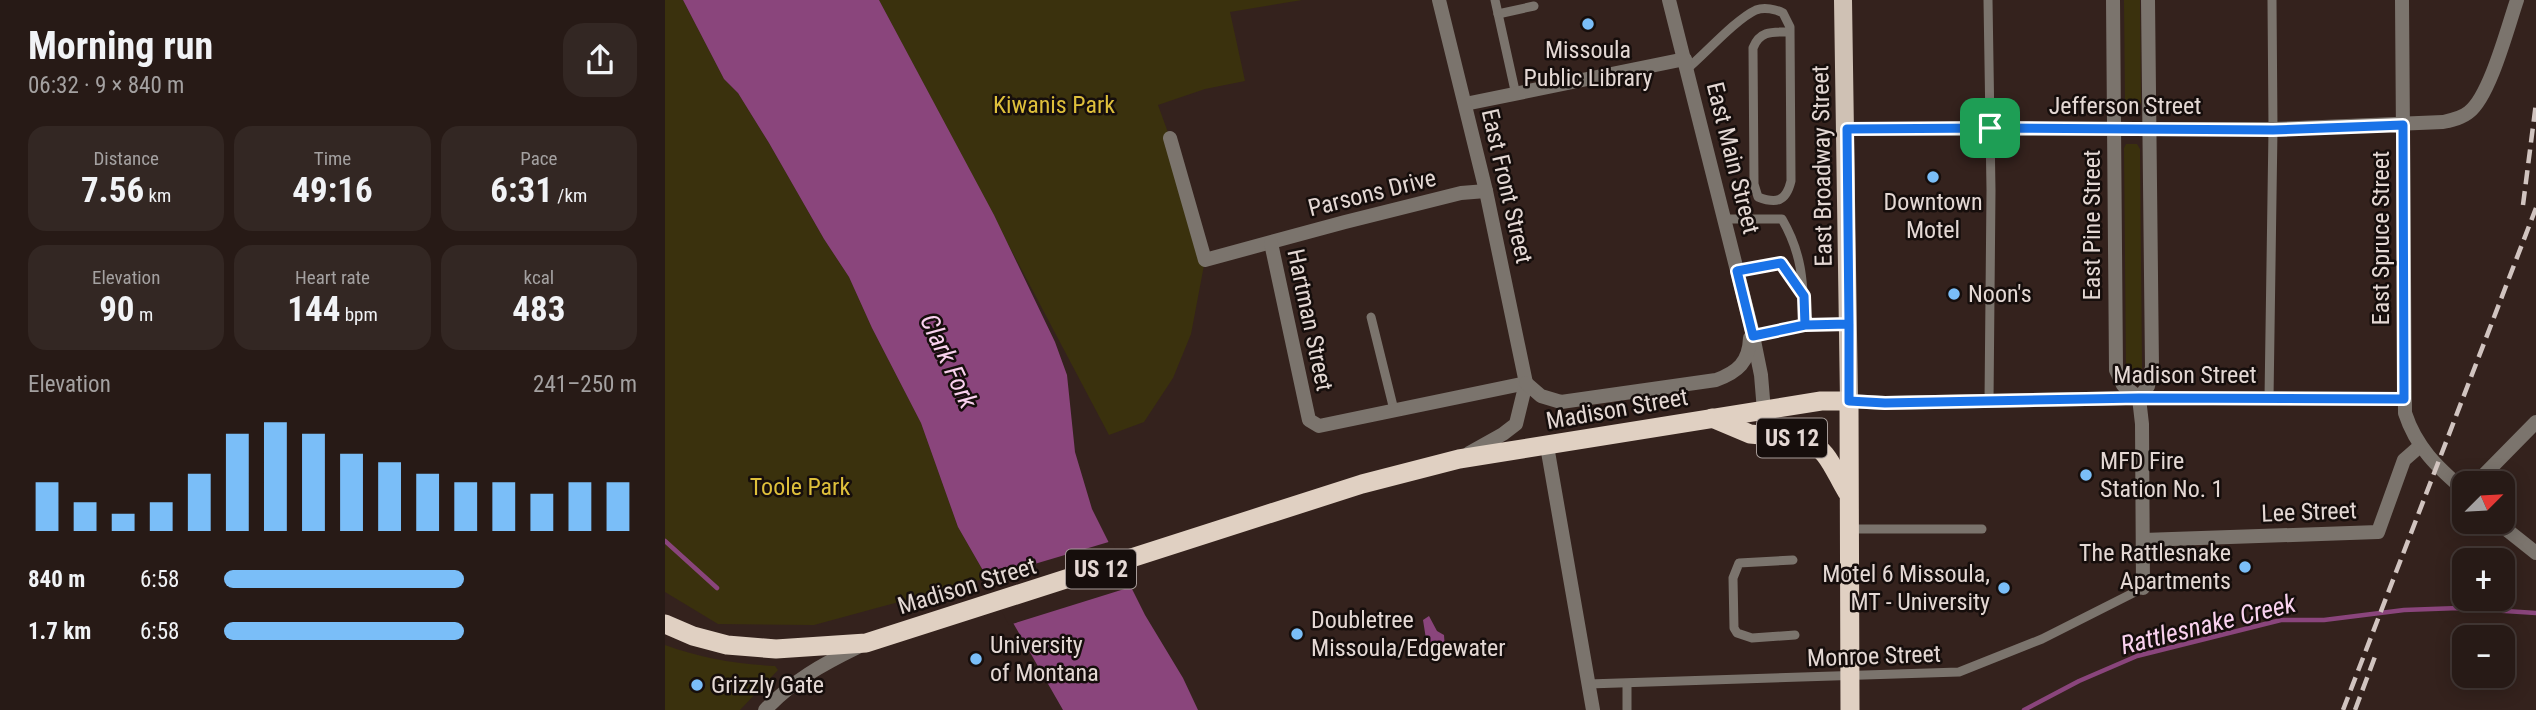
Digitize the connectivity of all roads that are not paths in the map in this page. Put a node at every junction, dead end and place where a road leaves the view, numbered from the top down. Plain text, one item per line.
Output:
1 (1439, 0) edge
2 (1495, 0) edge
3 (1669, 0) edge
4 (1843, 0) edge
5 (1989, 0) edge
6 (2113, 0) edge
7 (2148, 0) edge
8 (2272, 0) edge
9 (2402, 0) edge
10 (2517, 0) edge
11 (1534, 6) dead end
12 (1498, 15) junction
13 (1790, 32) junction
14 (1686, 64) junction
15 (1515, 95) junction
16 (1465, 104) junction
17 (2403, 125) junction
18 (1990, 128) junction
19 (1847, 129) junction
20 (2149, 129) junction
21 (2114, 130) junction
22 (2273, 130) junction
23 (1170, 138) dead end
24 (1486, 191) junction
25 (1724, 219) junction
26 (1271, 243) junction
27 (1737, 271) junction
28 (1804, 296) junction
29 (1371, 317) dead end
30 (1849, 324) junction
31 (1805, 325) junction
32 (1752, 331) junction
33 (1526, 383) junction
34 (2139, 398) junction
35 (2269, 399) junction
36 (2404, 399) junction
37 (1849, 401) junction
38 (1989, 402) junction
39 (1394, 410) junction
40 (1764, 411) junction
41 (1712, 418) junction
42 (2536, 422) edge
43 (1547, 446) junction
44 (2420, 446) junction
45 (1459, 459) junction
46 (2488, 471) edge
47 (2452, 480) edge
48 (1848, 493) junction
49 (1848, 529) junction
50 (1982, 529) dead end
51 (2512, 534) edge
52 (2143, 540) junction
53 (2536, 553) edge
54 (1793, 560) dead end
55 (2143, 588) joint
56 (665, 618) edge
57 (665, 624) edge
58 (1795, 635) dead end
59 (693, 636) junction
60 (866, 643) junction
61 (1850, 676) junction
62 (1588, 684) junction
63 (1627, 684) junction
64 (765, 710) edge
65 (1593, 710) edge
66 (1627, 710) edge
67 (1850, 710) edge

1 - 16 street, East Front Street
2 - 12 lane
3 - 14 street, East Main Street
4 - 19 main road, East Broadway Street
5 - 18 lane
6 - 21 street, East Pine Street
7 - 20 street
8 - 22 lane
9 - 17 street, East Spruce Street
10 - 17 street, Jefferson Street
11 - 12 lane
12 - 15 lane
13 - 13 lane
13 - 14 lane
14 - 15 street
14 - 25 street, East Main Street
15 - 16 street
16 - 24 street, East Front Street
17 - 22 street, Jefferson Street
17 - 36 street, East Spruce Street
18 - 19 street, Jefferson Street
18 - 21 street, Jefferson Street
18 - 38 lane
19 - 30 main road, East Broadway Street
20 - 21 street, Jefferson Street
20 - 22 street, Jefferson Street
20 - 34 street
21 - 34 street, East Pine Street
22 - 35 lane
23 - 26 street, Hartman Street
24 - 26 street, Parsons Drive
24 - 33 street, East Front Street
25 - 27 street, East Main Street
25 - 28 lane
26 - 39 street, Hartman Street
27 - 28 lane
27 - 32 street, East Main Street
28 - 31 lane
29 - 39 lane
30 - 31 lane
30 - 37 main road, East Broadway Street
31 - 32 lane
32 - 33 street, Madison Street
32 - 40 street, East Main Street
33 - 39 street, Hartman Street
33 - 45 street
34 - 35 street, Madison Street
34 - 38 street, Madison Street
34 - 52 street
35 - 36 street, Madison Street
36 - 44 street, East Spruce Street
37 - 38 street, Madison Street
37 - 40 highway, Madison Street / US 12
37 - 48 highway, East Broadway Street
40 - 41 highway, Madison Street / US 12
41 - 43 highway, Madison Street / US 12
41 - 48 highway, US 12
42 - 46 street
43 - 45 highway, Madison Street / US 12
43 - 62 street
44 - 47 street, East Spruce Street
44 - 52 street, Lee Street
45 - 60 highway, Madison Street / US 12
48 - 49 highway, East Broadway Street
49 - 50 lane
49 - 61 highway, East Broadway Street
51 - 53 street
52 - 55 street
54 - 58 lane
55 - 61 lane, Monroe Street
56 - 59 highway
57 - 59 highway, US 12
59 - 60 highway, US 12
60 - 64 street, US 12
61 - 63 lane, Monroe Street
61 - 67 highway, East Broadway Street
62 - 63 lane, Monroe Street
62 - 65 street
63 - 66 lane

